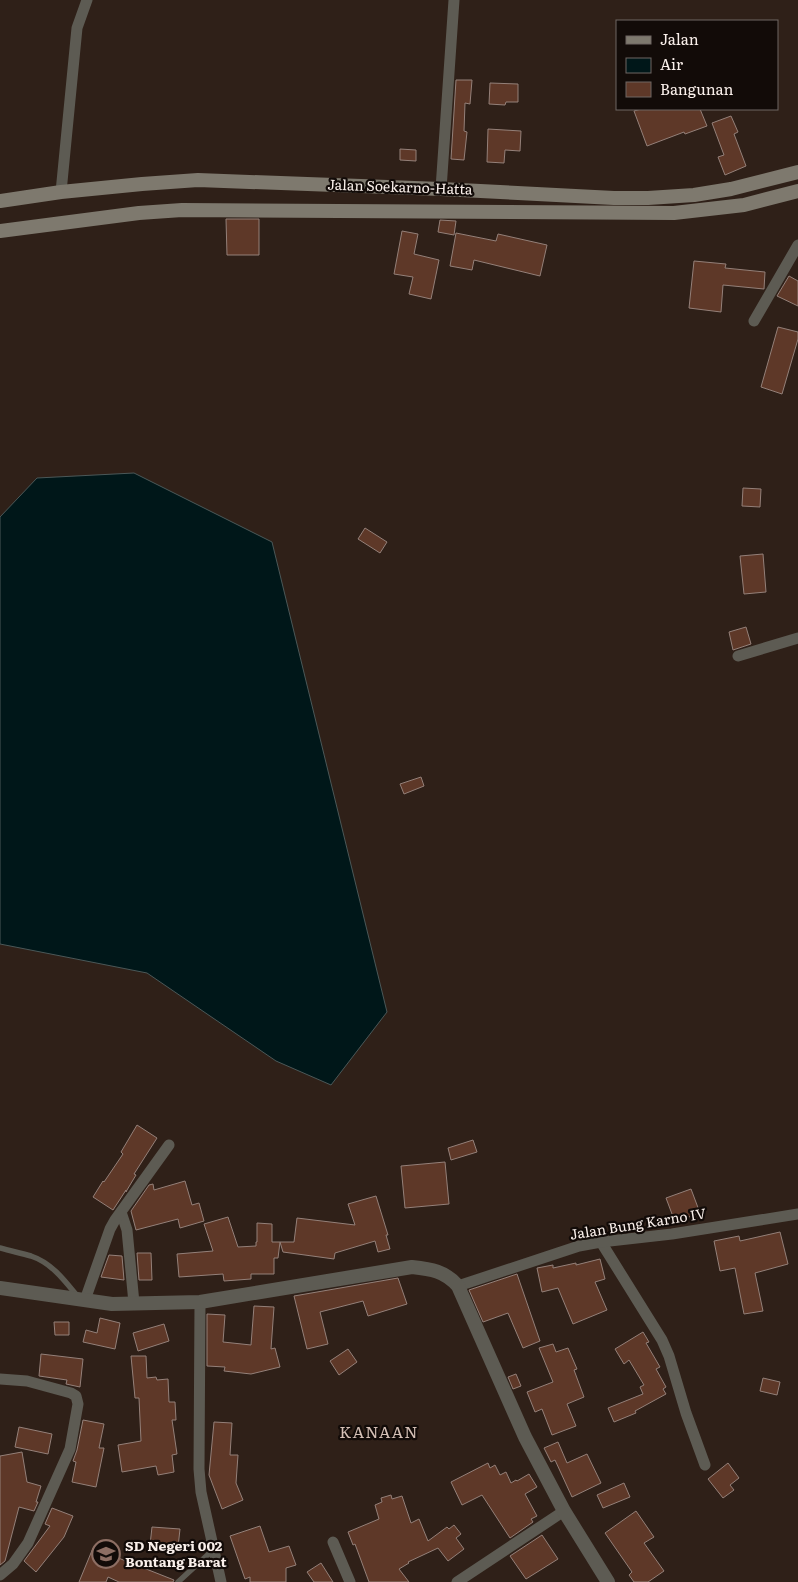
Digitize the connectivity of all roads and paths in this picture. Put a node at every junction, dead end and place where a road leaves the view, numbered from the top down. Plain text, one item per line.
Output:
1 (87, 0) edge
2 (454, 0) edge
3 (798, 172) edge
4 (441, 188) junction
5 (798, 191) edge
6 (61, 192) junction
7 (0, 201) edge
8 (0, 231) edge
9 (798, 245) edge
10 (754, 321) dead end
11 (798, 638) edge
12 (738, 656) dead end
13 (169, 1145) dead end
14 (121, 1212) junction
15 (798, 1214) edge
16 (601, 1242) junction
17 (0, 1248) edge
18 (458, 1286) junction
19 (0, 1288) edge
20 (83, 1299) junction
21 (200, 1302) junction
22 (134, 1303) junction
23 (0, 1379) edge
24 (705, 1465) dead end
25 (564, 1511) junction
26 (333, 1542) dead end
27 (213, 1550) junction
28 (0, 1576) edge
29 (178, 1582) edge
30 (221, 1582) edge
31 (350, 1582) edge
32 (457, 1582) edge
33 (608, 1582) edge

1 - 6 street
2 - 4 street
3 - 4 main road, Jalan Soekarno-Hatta
4 - 6 main road, Jalan Soekarno-Hatta
5 - 8 main road, Jalan Soekarno-Hatta
6 - 7 main road, Jalan Soekarno-Hatta
9 - 10 street
11 - 12 street
13 - 14 street
14 - 20 street
14 - 22 street
15 - 16 street, Jalan Bung Karno IV
16 - 18 street, Jalan Bung Karno IV
16 - 24 street
17 - 20 lane
18 - 21 street
18 - 25 street
19 - 20 street
20 - 22 street
21 - 22 street
21 - 27 street
23 - 28 street
25 - 32 street
25 - 33 street
26 - 31 street
27 - 29 lane
27 - 30 street

